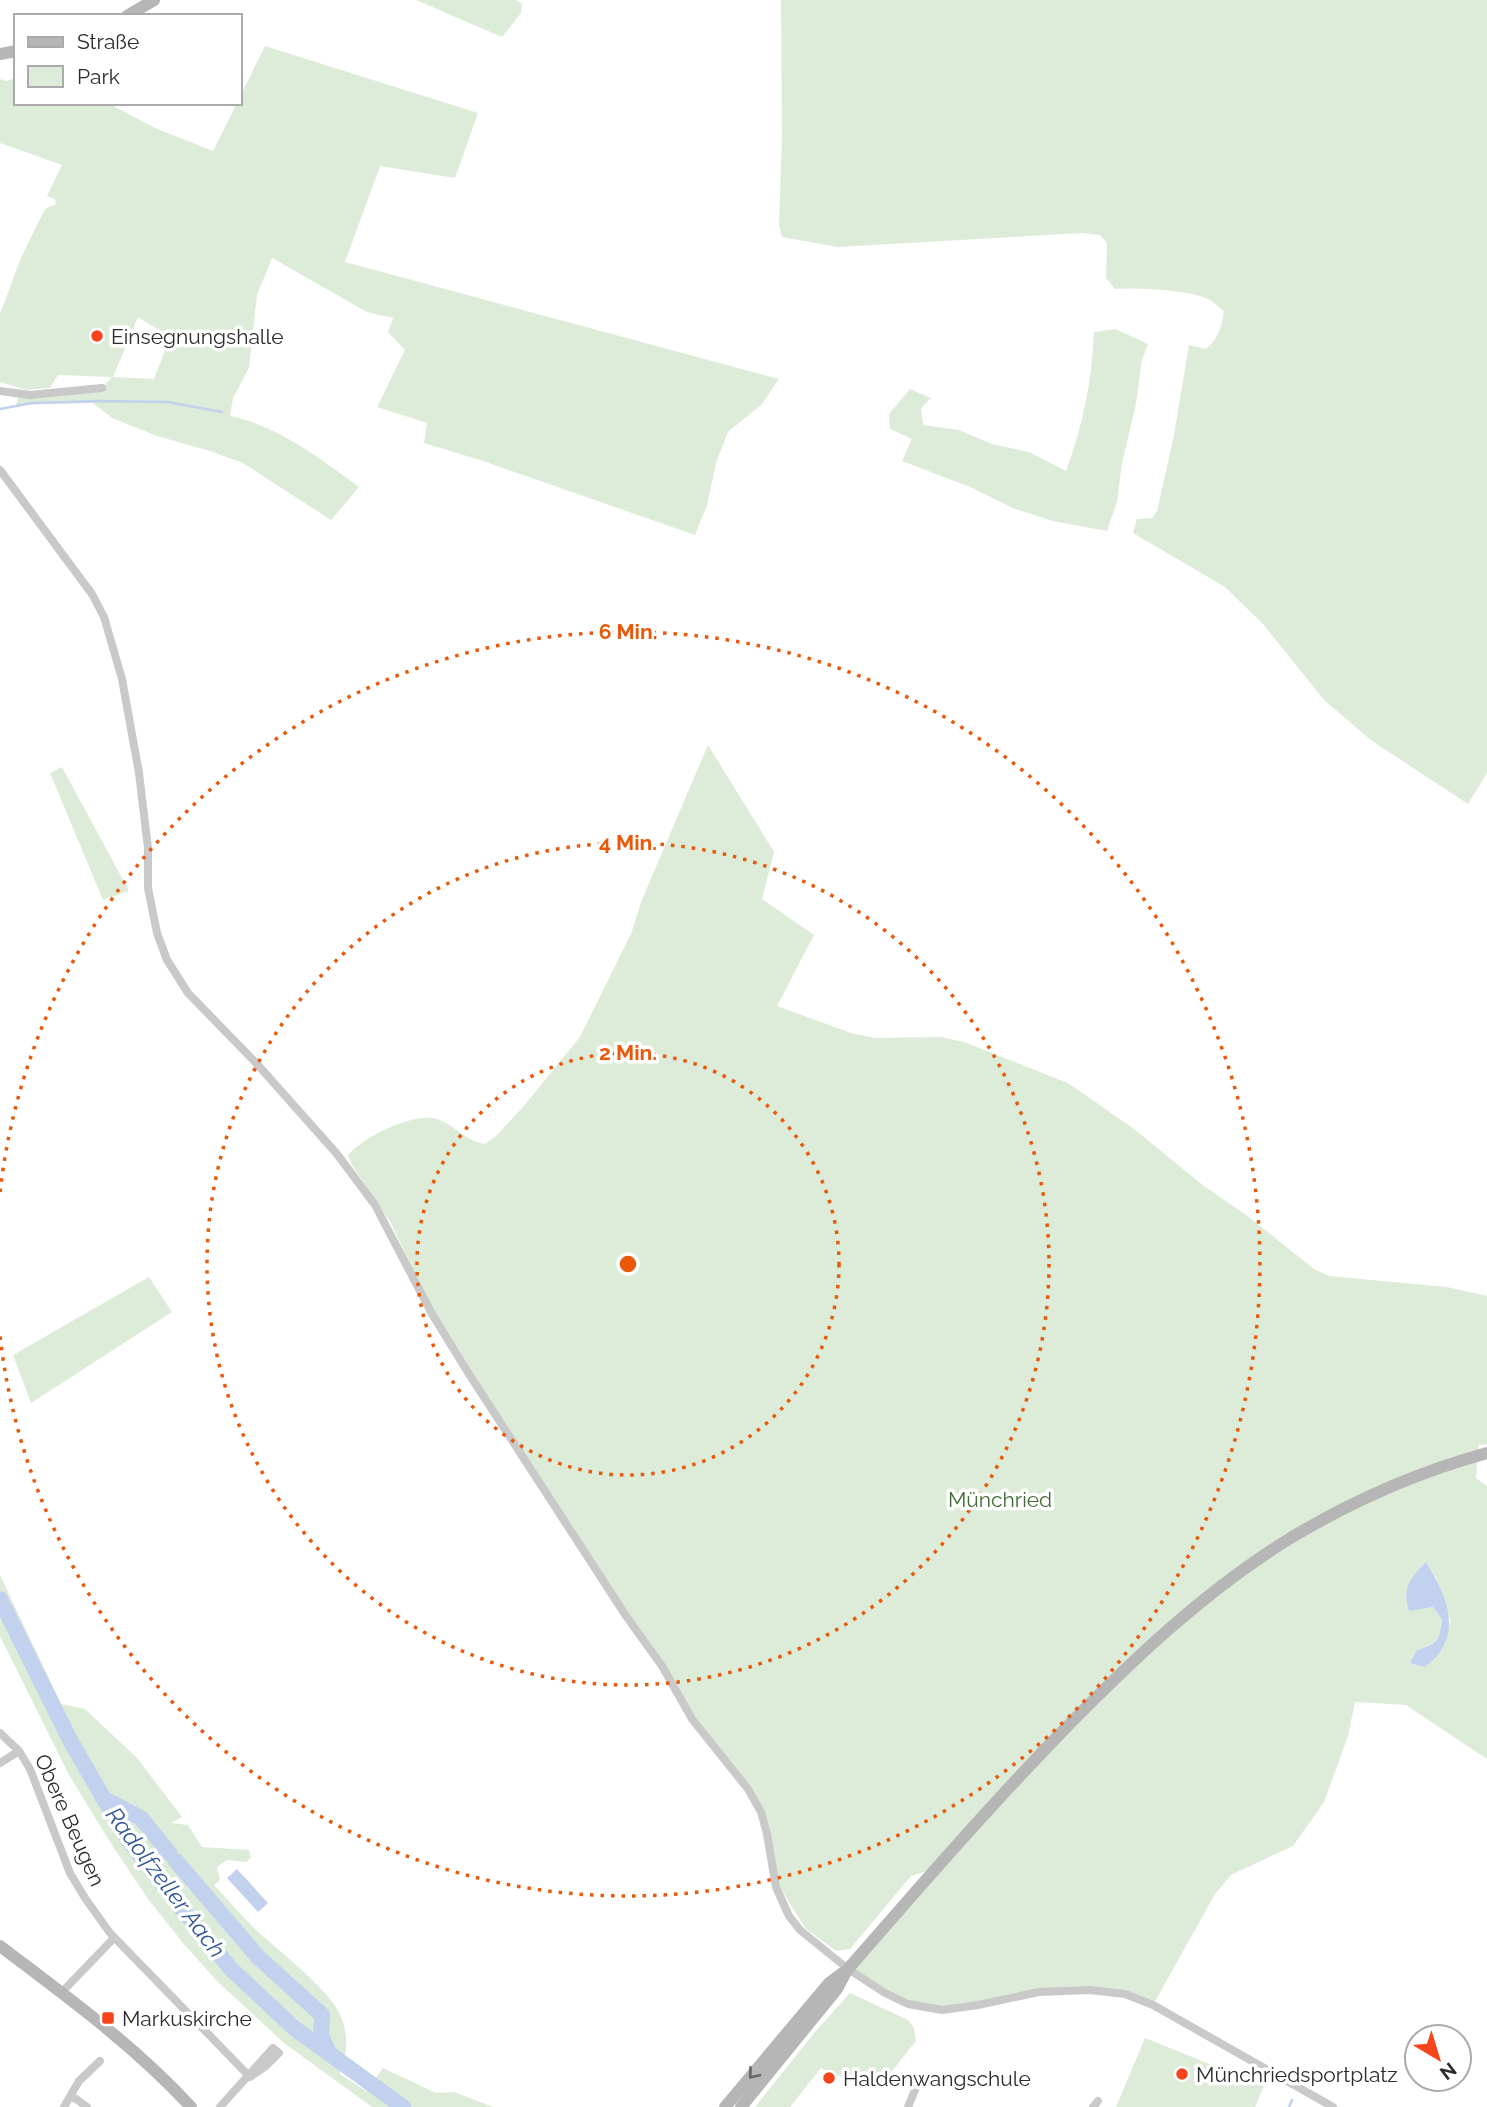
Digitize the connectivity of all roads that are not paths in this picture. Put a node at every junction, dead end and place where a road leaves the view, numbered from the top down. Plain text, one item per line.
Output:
1 (154, 0) edge
2 (130, 14) edge
3 (102, 388) dead end
4 (0, 391) edge
5 (0, 470) edge
6 (1487, 1453) edge
7 (0, 1733) edge
8 (19, 1751) junction
9 (0, 1763) edge
10 (114, 1938) junction
11 (0, 1946) edge
12 (848, 1969) junction
13 (62, 1992) junction
14 (100, 2061) dead end
15 (915, 2078) dead end
16 (72, 2096) junction
17 (64, 2107) edge
18 (88, 2107) edge
19 (191, 2107) edge
20 (220, 2107) edge
21 (725, 2107) edge
22 (741, 2107) edge
23 (908, 2107) edge
24 (1333, 2107) edge

1 - 2 main road
3 - 4 street
5 - 12 street
6 - 12 main road
7 - 8 street, Obere Beugen
8 - 9 street
8 - 10 street, Obere Beugen
10 - 13 street
10 - 20 street, Obere Beugen
11 - 13 main road
12 -> 21 main road
12 - 22 main road
12 - 24 street
13 - 19 main road
14 - 16 street
15 - 23 street
16 - 17 street
16 - 18 street

